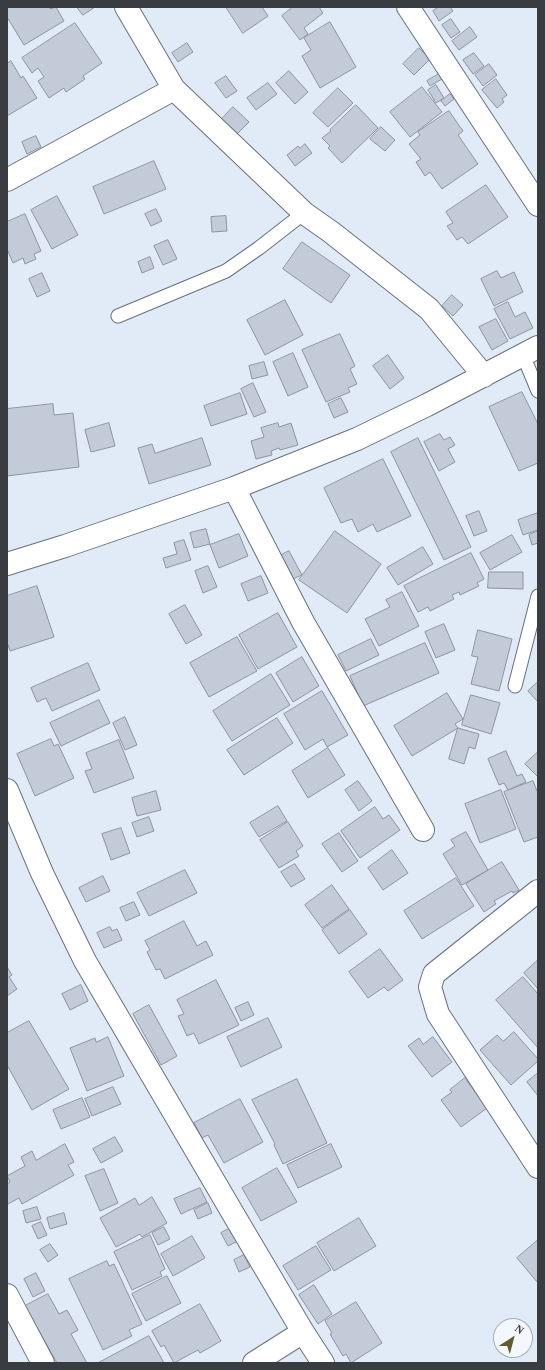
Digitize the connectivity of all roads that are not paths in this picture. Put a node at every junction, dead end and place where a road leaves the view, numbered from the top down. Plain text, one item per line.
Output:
1 (126, 7) edge
2 (408, 7) edge
3 (174, 89) junction
4 (7, 180) edge
5 (538, 205) edge
6 (304, 213) junction
7 (118, 316) dead end
8 (531, 351) edge
9 (484, 376) junction
10 (538, 391) edge
11 (234, 488) junction
12 (7, 564) edge
13 (538, 596) edge
14 (515, 686) dead end
15 (7, 790) edge
16 (423, 830) dead end
17 (538, 891) edge
18 (538, 1167) edge
19 (7, 1295) edge
20 (303, 1332) junction
21 (43, 1363) edge
22 (254, 1363) edge
23 (323, 1363) edge

1 - 3 street
2 - 5 street
3 - 4 street
3 - 6 street
6 - 7 lane
6 - 9 street
8 - 9 street
8 - 10 lane
9 - 11 street
11 - 12 street
11 - 16 street
13 - 14 lane
15 - 20 street
17 - 18 street
19 - 21 street
20 - 22 street
20 - 23 street

